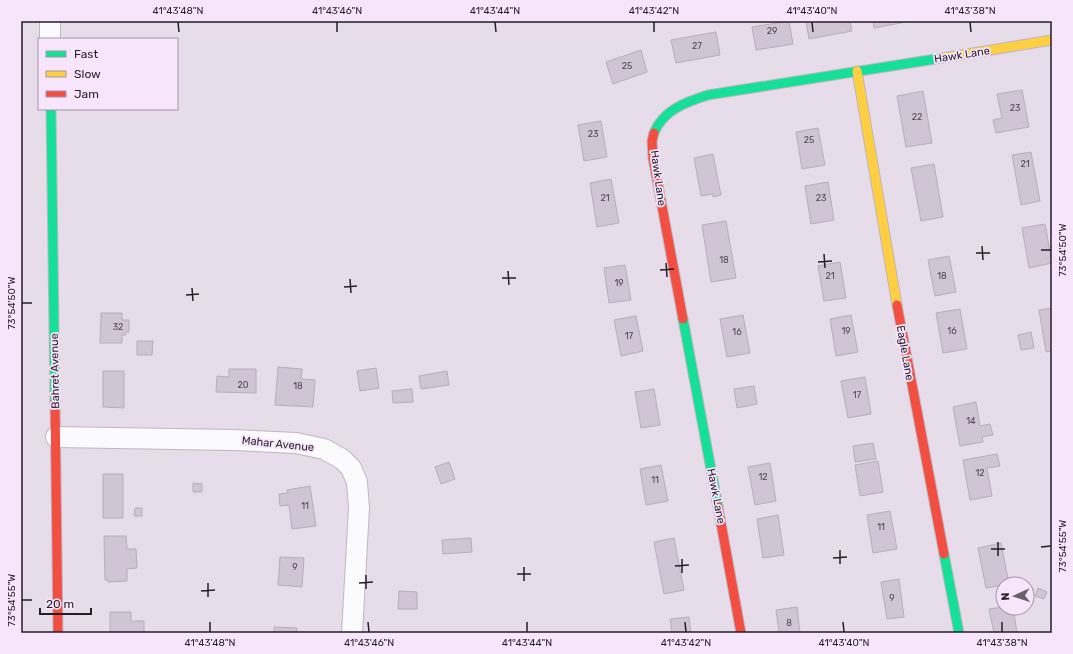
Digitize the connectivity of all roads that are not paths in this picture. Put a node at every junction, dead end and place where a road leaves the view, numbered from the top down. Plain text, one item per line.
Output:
1 (50, 21) edge
2 (50, 38) edge
3 (1052, 40) edge
4 (857, 71) junction
5 (51, 110) edge
6 (56, 437) junction
7 (58, 633) edge
8 (352, 633) edge
9 (741, 633) edge
10 (959, 633) edge

1 - 2 street
3 - 4 street, Hawk Lane
4 - 9 street, Hawk Lane
4 - 10 street, Eagle Lane
5 - 6 street, Bahret Avenue
6 - 7 street, Bahret Avenue
6 - 8 street, Mahar Avenue

